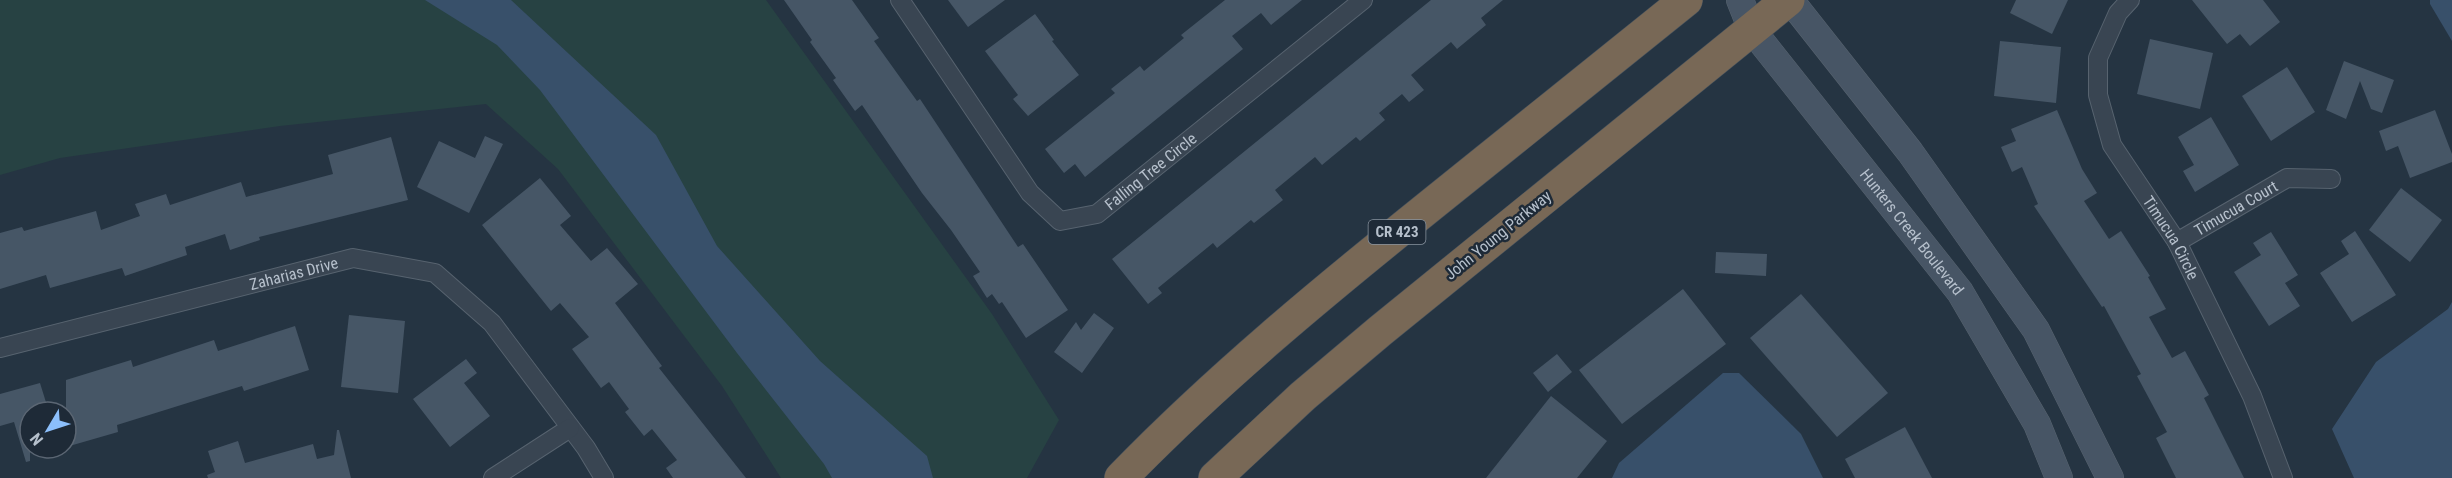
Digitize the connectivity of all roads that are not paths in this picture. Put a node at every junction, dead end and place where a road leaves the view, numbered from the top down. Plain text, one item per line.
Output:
1 (900, 0) edge
2 (1363, 0) edge
3 (1686, 0) edge
4 (1740, 0) edge
5 (1789, 0) edge
6 (2130, 0) edge
7 (1752, 30) junction
8 (2331, 179) dead end
9 (2177, 242) junction
10 (0, 348) edge
11 (570, 428) junction
12 (493, 478) edge
13 (604, 478) edge
14 (1121, 478) edge
15 (1215, 478) edge
16 (2059, 478) edge
17 (2110, 478) edge
18 (2283, 478) edge

1 - 2 street, Falling Tree Circle
3 - 14 highway, CR 423
4 - 7 street, Hunters Creek Boulevard
5 - 7 highway, John Young Parkway
5 - 17 street
6 - 9 street, Timucua Circle
7 - 15 highway, John Young Parkway
7 - 16 street, Hunters Creek Boulevard
8 - 9 street, Timucua Court
9 - 18 street, Timucua Circle
10 - 11 street, Zaharias Drive
11 - 12 street
11 - 13 street, Zaharias Drive

